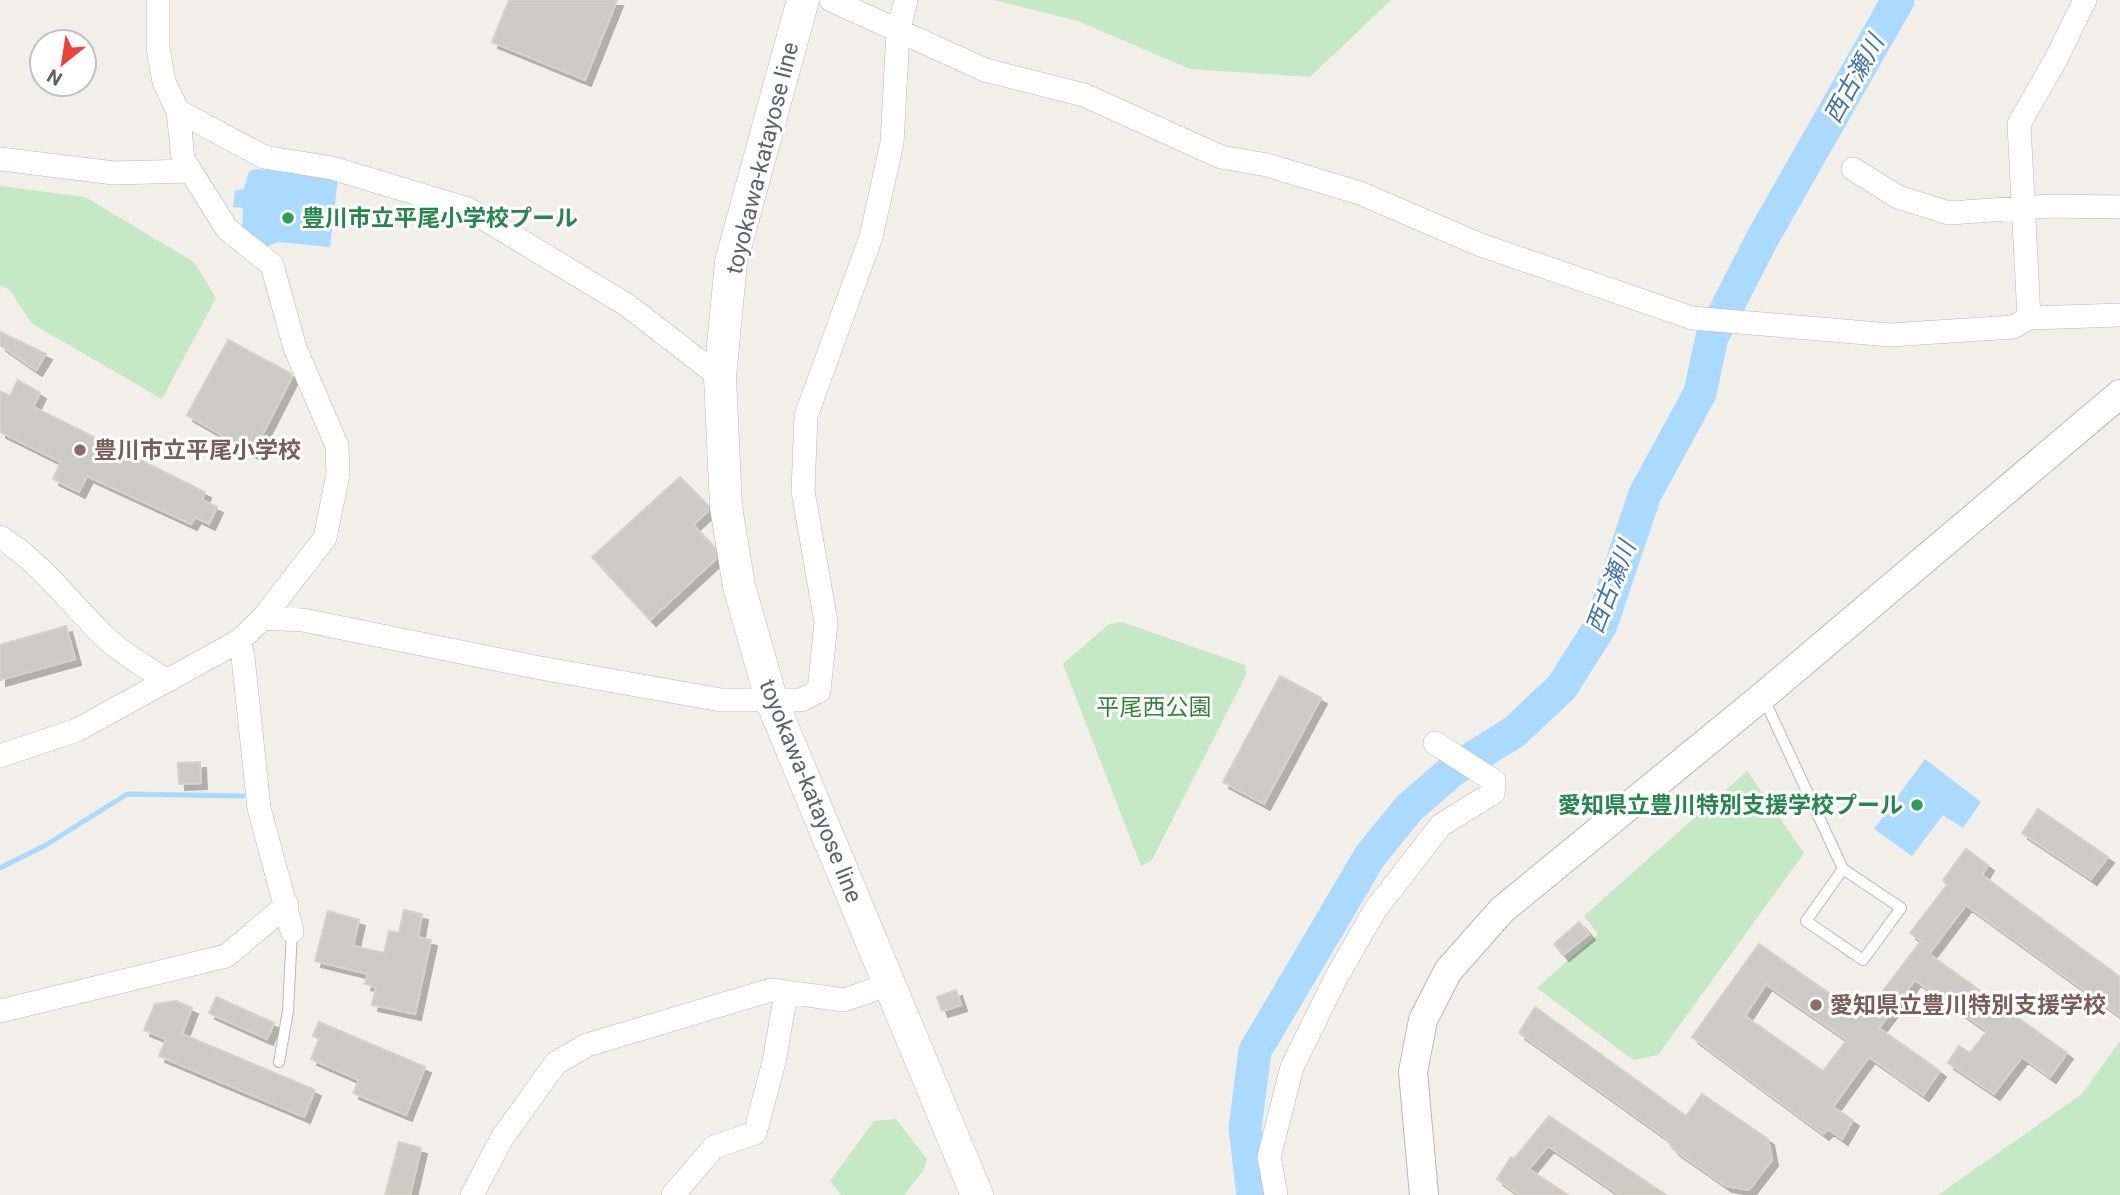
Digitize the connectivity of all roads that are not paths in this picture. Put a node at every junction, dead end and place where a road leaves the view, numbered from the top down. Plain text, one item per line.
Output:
1 (158, 0) edge
2 (803, 0) edge
3 (831, 0) edge
4 (906, 0) edge
5 (2085, 0) edge
6 (898, 33) junction
7 (178, 111) junction
8 (0, 159) edge
9 (1853, 169) dead end
10 (190, 171) junction
11 (2120, 206) edge
12 (2022, 209) junction
13 (2120, 315) edge
14 (2029, 318) junction
15 (720, 377) junction
16 (2120, 394) edge
17 (0, 537) edge
18 (262, 618) junction
19 (239, 640) junction
20 (167, 681) junction
21 (1763, 696) junction
22 (772, 702) junction
23 (1435, 743) dead end
24 (0, 755) edge
25 (1843, 869) junction
26 (287, 905) junction
27 (292, 932) joint
28 (890, 984) junction
29 (786, 992) junction
30 (0, 1011) edge
31 (279, 1062) dead end
32 (472, 1195) edge
33 (673, 1195) edge
34 (977, 1195) edge
35 (1276, 1195) edge
36 (1424, 1195) edge

1 - 7 street
2 - 15 main road, toyokawa-katayose line
3 - 6 street
4 - 6 street
5 - 12 street
6 - 14 street
6 - 22 street
7 - 10 street
7 - 15 street
8 - 10 street
9 - 12 street
10 - 18 street
11 - 12 street
12 - 14 street
13 - 14 street
15 - 22 main road, toyokawa-katayose line
16 - 21 street
17 - 20 street
18 - 19 street
18 - 22 street
19 - 20 street
19 - 26 street
20 - 24 street
21 - 25 lane
21 - 36 street
22 - 28 main road, toyokawa-katayose line
23 - 35 street
25 - 25 lane
26 - 27 street
26 - 30 street
27 - 31 lane
28 - 29 street
28 - 34 main road, toyokawa-katayose line
29 - 32 street
29 - 33 street

